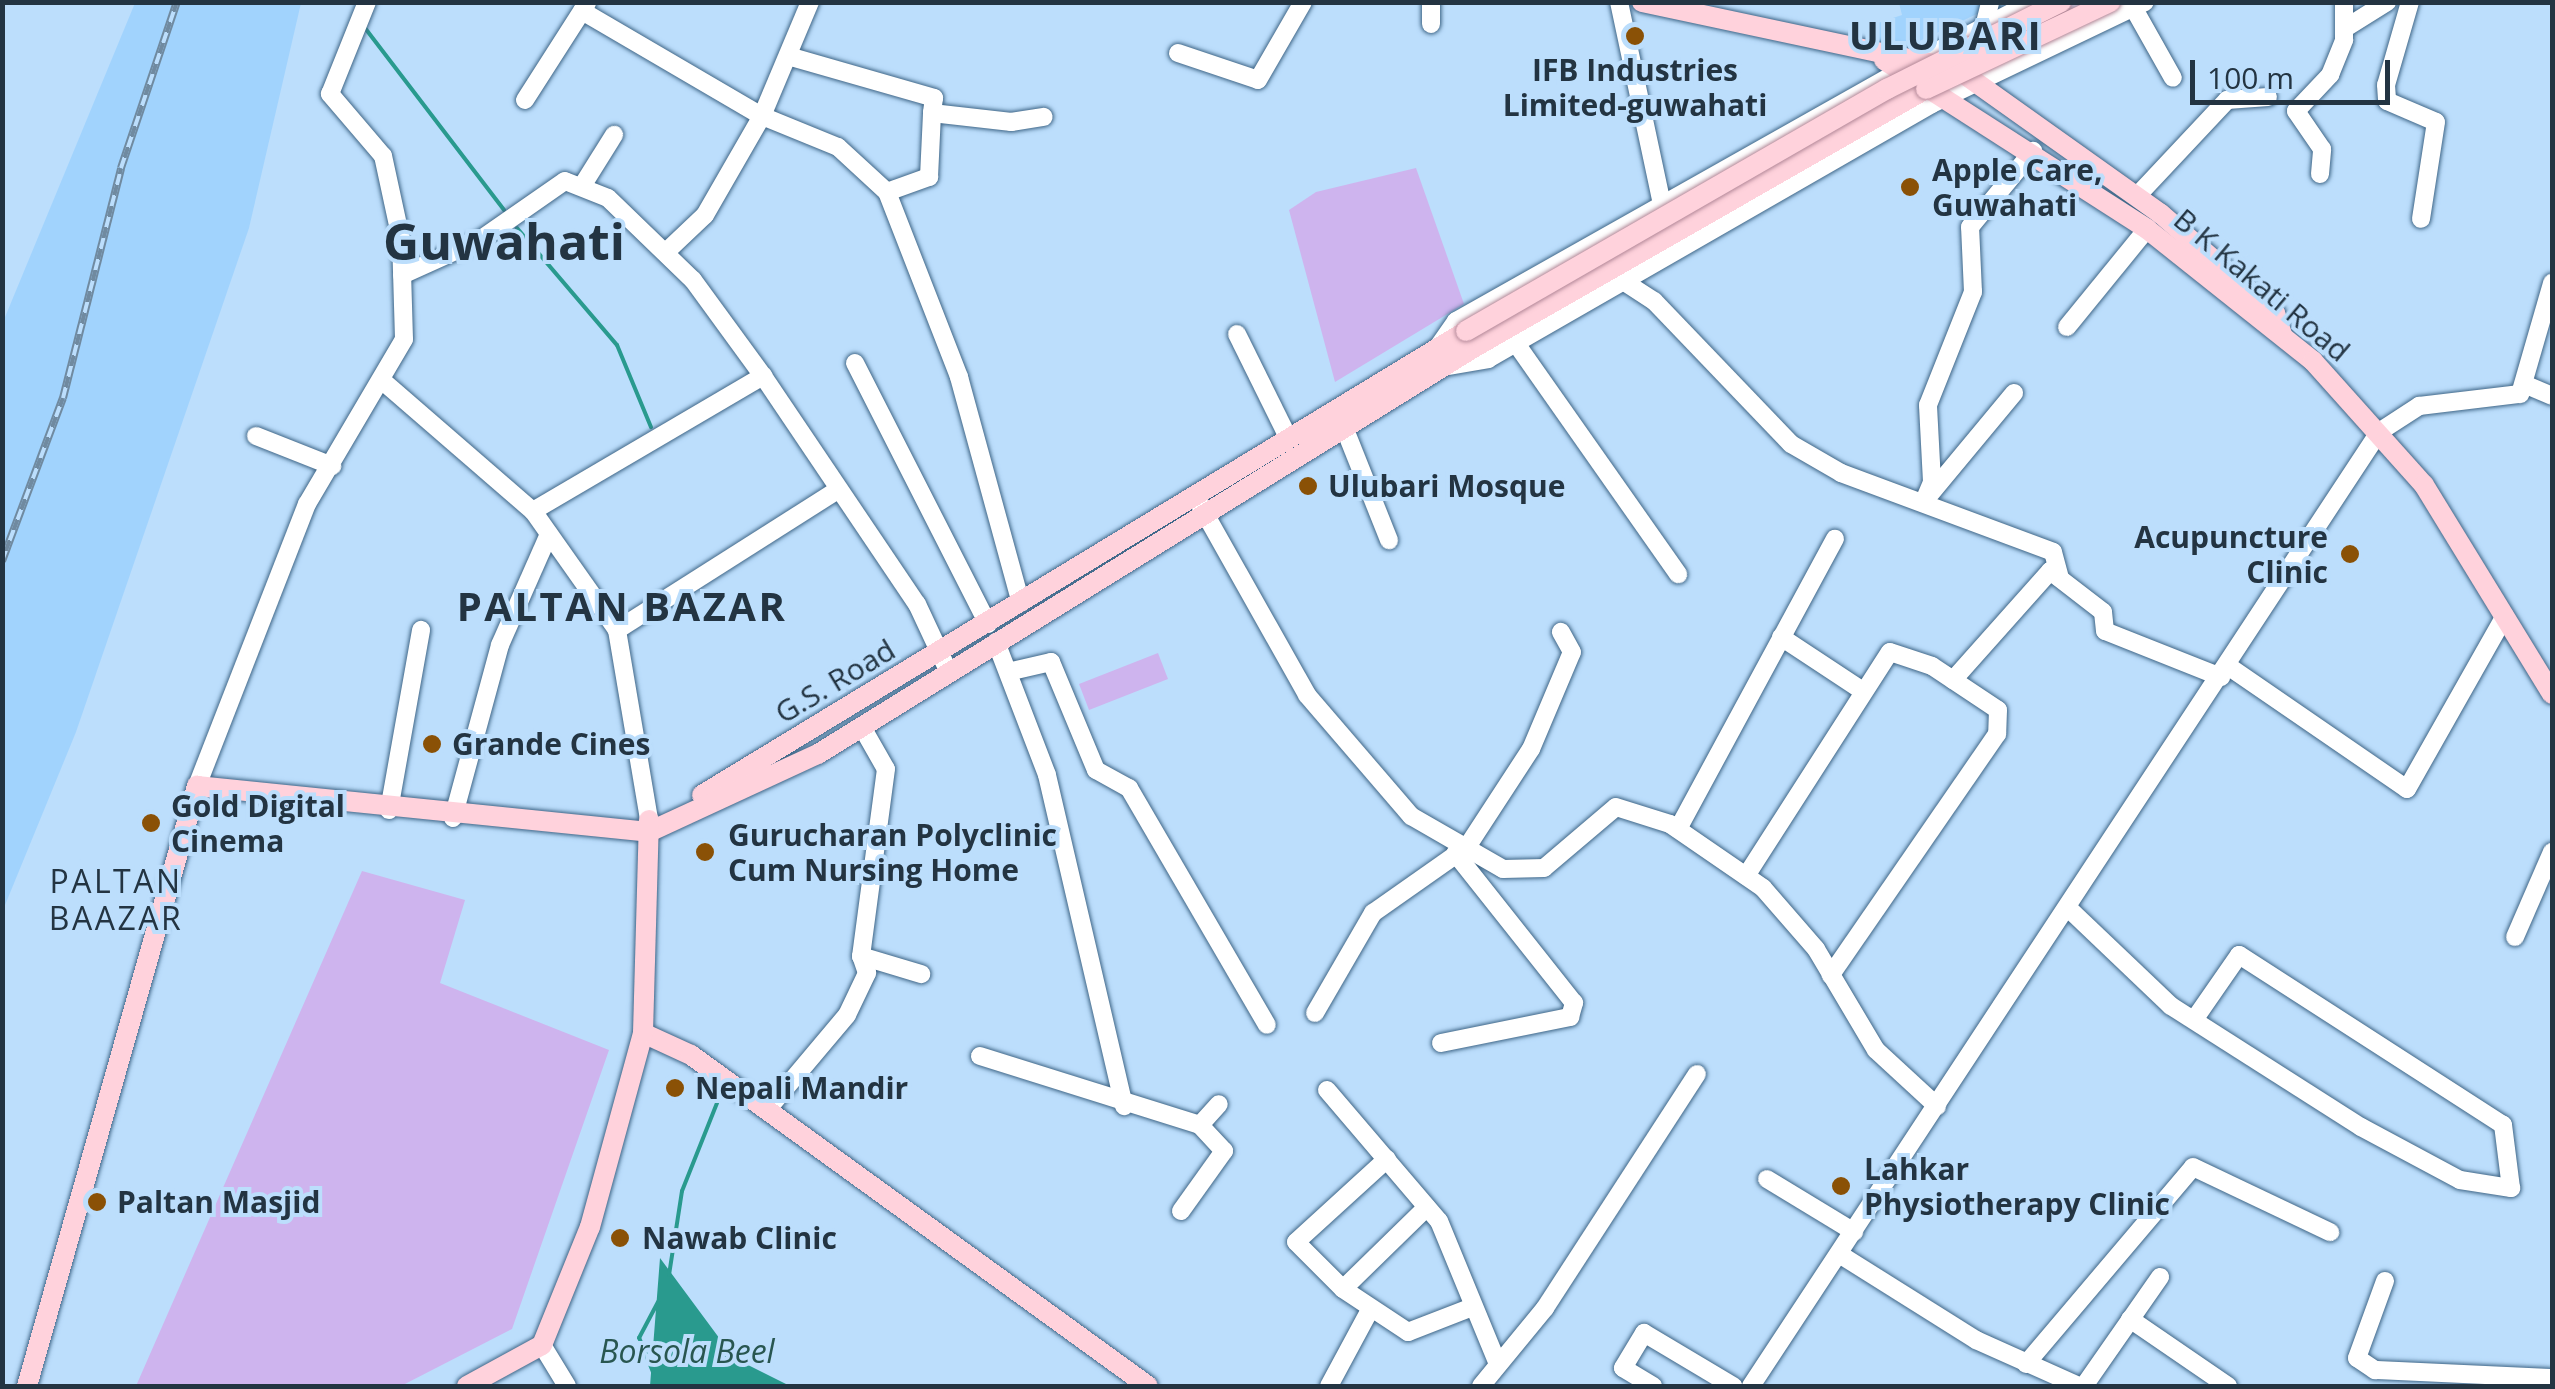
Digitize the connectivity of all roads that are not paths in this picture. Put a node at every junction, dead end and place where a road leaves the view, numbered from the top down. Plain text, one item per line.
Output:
1 (810, 2) edge
2 (1303, 2) edge
3 (1431, 2) edge
4 (1619, 2) edge
5 (1642, 2) edge
6 (1990, 2) edge
7 (2032, 2) edge
8 (2061, 2) edge
9 (2344, 2) edge
10 (2387, 2) edge
11 (2410, 2) edge
12 (2124, 6) edge
13 (585, 7) edge
14 (362, 15) edge
15 (1432, 24) dead end
16 (1984, 24) junction
17 (2344, 29) junction
18 (1178, 54) dead end
19 (788, 56) junction
20 (1922, 59) junction
21 (1889, 67) junction
22 (2173, 78) dead end
23 (1979, 82) junction
24 (2268, 97) dead end
25 (1946, 98) junction
26 (525, 100) dead end
27 (932, 112) junction
28 (762, 116) junction
29 (1044, 116) dead end
30 (614, 135) dead end
31 (2033, 151) junction
32 (2320, 174) dead end
33 (584, 183) junction
34 (886, 192) junction
35 (2137, 196) junction
36 (1662, 205) junction
37 (2421, 219) dead end
38 (2147, 229) junction
39 (667, 252) junction
40 (402, 275) junction
41 (1623, 281) junction
42 (2552, 283) edge
43 (2067, 327) dead end
44 (1238, 334) dead end
45 (2282, 335) junction
46 (1470, 339) junction
47 (1515, 342) junction
48 (1441, 357) junction
49 (856, 363) dead end
50 (763, 376) junction
51 (385, 383) junction
52 (2524, 384) junction
53 (2014, 393) dead end
54 (2552, 396) edge
55 (1344, 428) junction
56 (2379, 432) junction
57 (256, 436) dead end
58 (1288, 437) junction
59 (332, 466) junction
60 (836, 491) junction
61 (1924, 501) junction
62 (1198, 504) junction
63 (533, 511) junction
64 (549, 534) junction
65 (1835, 539) dead end
66 (1389, 540) dead end
67 (1678, 574) dead end
68 (2060, 578) junction
69 (1021, 603) junction
70 (2505, 616) junction
71 (421, 630) dead end
72 (616, 630) junction
73 (1560, 632) dead end
74 (992, 633) junction
75 (1781, 637) junction
76 (944, 662) junction
77 (1012, 672) junction
78 (2224, 672) junction
79 (1953, 680) junction
80 (1862, 691) junction
81 (2552, 694) edge
82 (862, 727) junction
83 (198, 786) junction
84 (389, 810) junction
85 (454, 818) junction
86 (649, 826) junction
87 (1678, 829) junction
88 (1461, 850) junction
89 (2552, 852) edge
90 (1746, 876) junction
91 (2068, 908) junction
92 (2515, 938) dead end
93 (861, 956) junction
94 (921, 974) dead end
95 (1831, 975) junction
96 (1315, 1013) dead end
97 (2194, 1020) junction
98 (1267, 1024) dead end
99 (643, 1032) junction
100 (1441, 1043) dead end
101 (980, 1056) dead end
102 (1697, 1074) dead end
103 (1327, 1090) dead end
104 (1218, 1104) dead end
105 (1124, 1106) junction
106 (1936, 1106) junction
107 (766, 1110) junction
108 (1200, 1125) junction
109 (1387, 1159) junction
110 (1767, 1179) dead end
111 (1427, 1208) junction
112 (1181, 1211) dead end
113 (1854, 1232) junction
114 (2330, 1232) dead end
115 (1839, 1254) junction
116 (2160, 1276) dead end
117 (2385, 1281) dead end
118 (1343, 1289) junction
119 (1470, 1308) junction
120 (1370, 1310) junction
121 (2130, 1318) junction
122 (542, 1345) junction
123 (1498, 1364) junction
124 (2026, 1364) junction
125 (2552, 1378) edge
126 (2450, 1379) edge
127 (27, 1386) edge
128 (467, 1386) edge
129 (567, 1386) edge
130 (1148, 1386) edge
131 (1329, 1386) edge
132 (1481, 1386) edge
133 (1654, 1386) edge
134 (1733, 1386) edge
135 (1751, 1386) edge
136 (2079, 1386) edge
137 (2228, 1386) edge

1 - 19 street
2 - 18 street
3 - 15 street
4 - 36 street
5 - 21 main road
6 - 16 street
7 - 16 street
8 - 46 main road, bridge
9 - 17 street
10 - 17 street
11 - 37 street
12 - 22 street
12 - 23 street
12 - 46 main road, bridge
13 - 26 street
13 - 28 street
14 - 40 street
16 - 20 street
16 - 23 street
17 - 32 street
19 - 27 street
19 - 28 street
20 - 21 main road
20 - 23 main road
21 - 25 main road, B K Kakati Road
21 - 36 street
23 - 25 street
23 - 35 main road
24 - 35 street
25 - 31 main road, B K Kakati Road
25 - 41 street
27 - 29 street
27 - 34 street
28 - 34 street
28 - 39 street
30 - 33 street
31 - 38 main road, B K Kakati Road
31 - 61 street
33 - 39 street
33 - 40 street
34 - 69 street
35 - 45 main road
36 - 48 street
38 - 43 street
38 - 45 main road, B K Kakati Road
39 - 50 street
40 - 51 street
41 - 47 street
41 - 61 street
42 - 52 street
44 - 58 street
45 - 56 main road, B K Kakati Road
46 - 48 main road
47 - 48 street
47 - 67 street
48 - 55 main road, G.S. Road
48 - 58 main road, G.S. Road
49 - 74 street
50 - 60 street
50 - 63 street
51 - 59 street
51 - 63 street
52 - 54 street
52 - 56 street
53 - 61 street
55 - 62 main road, G.S. Road
55 - 66 street
56 - 70 main road, B K Kakati Road
56 - 78 street
57 - 59 street
58 - 62 main road, G.S. Road
59 - 83 street
60 - 72 street
60 - 76 street
61 - 68 street
62 - 69 main road, G.S. Road
62 - 74 main road, G.S. Road
62 - 88 street
63 - 64 street
64 - 72 street
64 - 85 street
65 - 75 street
68 - 78 street
68 - 79 street
69 - 74 main road, G.S. Road
70 - 78 street
70 - 81 main road, B K Kakati Road
71 - 84 street
72 - 86 street
73 - 88 street
74 - 76 main road, G.S. Road
74 - 77 street
75 - 80 street
75 - 87 street
76 - 82 main road, G.S. Road
76 - 86 main road, G.S. Road
77 - 98 street
77 - 105 street
78 - 91 street
79 - 80 street
79 - 95 street
80 - 90 street
82 - 86 main road, G.S. Road
82 - 93 street
83 - 84 main road, G.S. Road
83 - 127 main road
84 - 85 main road, G.S. Road
85 - 86 main road, G.S. Road
86 - 99 main road
87 - 88 street
87 - 90 street
88 - 96 street
88 - 100 street
89 - 92 street
90 - 95 street
91 - 97 street
91 - 106 street
93 - 94 street
93 - 107 street
95 - 106 street
97 - 97 street
99 - 107 main road
99 - 122 main road
101 - 105 street
102 - 123 street
103 - 109 street
104 - 108 street
105 - 108 street
106 - 113 street
107 - 130 main road
108 - 112 street
109 - 111 street
109 - 118 street
110 - 113 street
111 - 118 street
111 - 119 street
113 - 115 street
114 - 124 street
115 - 124 street
115 - 135 street
116 - 121 street
117 - 126 street
118 - 120 street
119 - 120 street
119 - 123 street
120 - 131 street
121 - 136 street
121 - 137 street
122 - 128 main road
122 - 129 street
123 - 132 street
124 - 136 street
125 - 126 street
133 - 134 street

